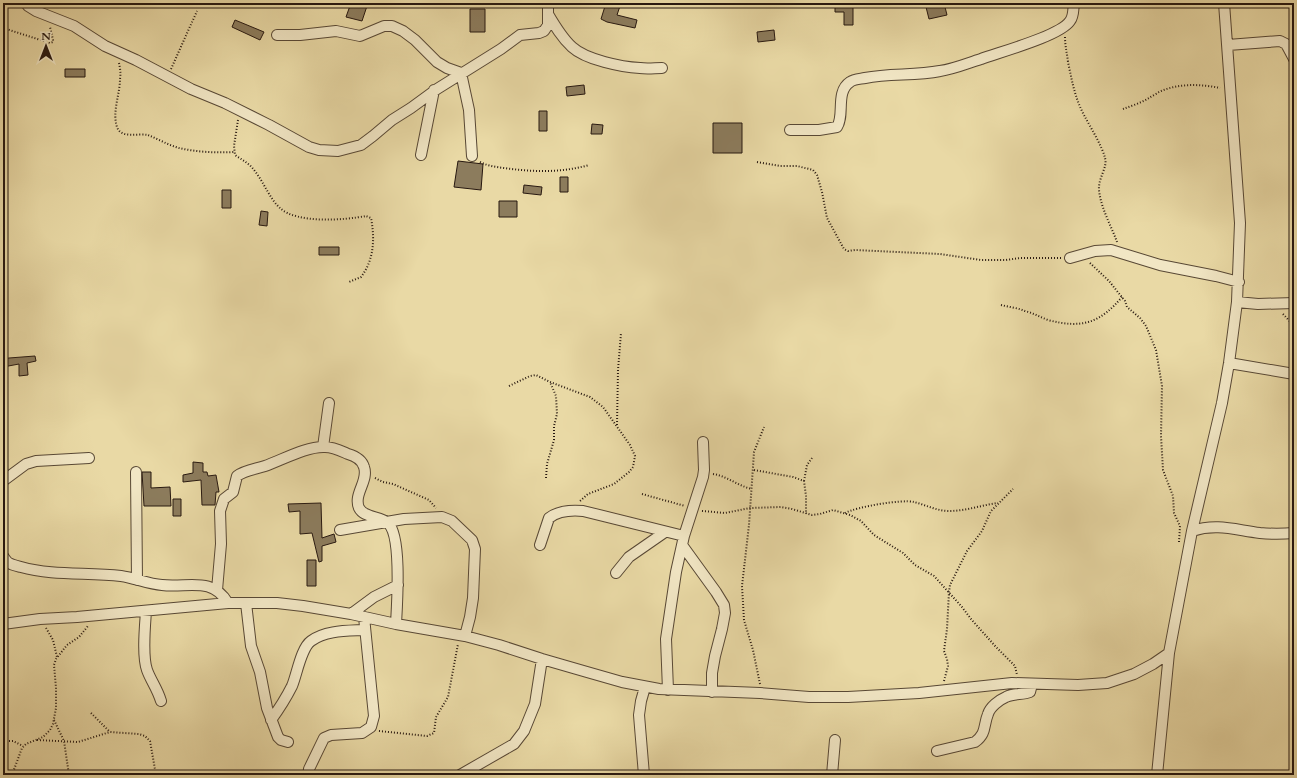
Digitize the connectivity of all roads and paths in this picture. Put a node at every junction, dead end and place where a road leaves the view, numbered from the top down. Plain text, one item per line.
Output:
1 (26, 3) edge
2 (548, 3) edge
3 (1074, 3) edge
4 (1224, 3) edge
5 (197, 11) dead end
6 (548, 14) junction
7 (50, 18) junction
8 (1071, 20) junction
9 (3, 28) edge
10 (277, 35) dead end
11 (1228, 44) junction
12 (119, 52) junction
13 (1294, 60) edge
14 (662, 68) dead end
15 (461, 74) junction
16 (168, 77) junction
17 (434, 90) junction
18 (1231, 91) junction
19 (1123, 109) dead end
20 (240, 111) junction
21 (790, 130) dead end
22 (234, 152) junction
23 (421, 155) dead end
24 (472, 156) joint
25 (757, 162) dead end
26 (589, 166) dead end
27 (1120, 253) junction
28 (1075, 256) junction
29 (349, 282) dead end
30 (1238, 282) junction
31 (1122, 297) junction
32 (1237, 302) junction
33 (1294, 303) edge
34 (1274, 304) junction
35 (1001, 305) dead end
36 (1294, 326) edge
37 (621, 333) dead end
38 (1229, 363) junction
39 (1294, 374) edge
40 (550, 382) junction
41 (509, 386) dead end
42 (329, 403) dead end
43 (617, 426) junction
44 (764, 427) dead end
45 (703, 442) dead end
46 (323, 447) junction
47 (89, 458) dead end
48 (812, 458) dead end
49 (364, 467) junction
50 (754, 470) junction
51 (136, 472) dead end
52 (704, 472) junction
53 (546, 478) dead end
54 (3, 481) edge
55 (804, 481) junction
56 (752, 489) junction
57 (1013, 489) dead end
58 (642, 494) dead end
59 (999, 503) junction
60 (750, 508) junction
61 (692, 509) junction
62 (569, 511) junction
63 (845, 513) junction
64 (806, 514) junction
65 (445, 518) junction
66 (387, 522) junction
67 (340, 530) dead end
68 (1192, 531) junction
69 (665, 532) junction
70 (1294, 533) edge
71 (683, 541) junction
72 (1179, 544) dead end
73 (540, 545) dead end
74 (5, 561) edge
75 (616, 574) dead end
76 (137, 580) junction
77 (398, 585) junction
78 (217, 590) junction
79 (948, 592) junction
80 (228, 603) junction
81 (246, 603) junction
82 (146, 611) junction
83 (351, 614) junction
84 (96, 615) junction
85 (364, 617) junction
86 (40, 619) junction
87 (3, 624) edge
88 (396, 624) junction
89 (365, 630) junction
90 (462, 635) junction
91 (1168, 653) junction
92 (57, 657) junction
93 (542, 659) junction
94 (1019, 684) junction
95 (1032, 684) junction
96 (645, 687) junction
97 (668, 690) junction
98 (942, 690) junction
99 (712, 692) junction
100 (760, 693) junction
101 (161, 701) dead end
102 (91, 713) dead end
103 (54, 720) junction
104 (271, 720) junction
105 (371, 727) junction
106 (110, 732) junction
107 (35, 740) junction
108 (835, 740) dead end
109 (3, 741) edge
110 (64, 741) junction
111 (288, 742) dead end
112 (23, 746) junction
113 (937, 751) dead end
114 (481, 763) junction
115 (12, 775) edge
116 (69, 775) edge
117 (156, 775) edge
118 (308, 775) edge
119 (460, 775) edge
120 (480, 775) edge
121 (644, 775) edge
122 (832, 775) edge
123 (1157, 775) edge

1 - 7 street
2 - 6 street
3 - 8 street
4 - 11 street
5 - 16 path
6 - 14 street
6 - 15 street
7 - 9 path
7 - 12 street
8 - 21 street
8 - 27 path
10 - 15 street
11 - 13 street
11 - 18 street
12 - 16 street
12 - 22 path
15 - 17 street
15 - 24 street
16 - 20 street
17 - 20 street
17 - 23 street
18 - 19 path
18 - 30 street
20 - 22 path
22 - 29 path
24 - 26 path
25 - 28 path
27 - 28 street
27 - 30 street
28 - 31 path
30 - 32 street
31 - 35 path
31 - 72 path
32 - 34 street
32 - 38 street
33 - 34 street
34 - 36 path
37 - 43 path
38 - 39 street
38 - 68 street
40 - 41 path
40 - 43 path
40 - 53 path
42 - 46 street
43 - 62 path
44 - 50 path
45 - 52 street
46 - 49 street
46 - 78 street
47 - 54 street
48 - 55 path
49 - 65 path
49 - 66 street
50 - 55 path
50 - 56 path
51 - 76 street
52 - 56 path
52 - 61 street
55 - 64 path
56 - 60 path
57 - 59 path
58 - 61 path
59 - 63 path
59 - 79 path
60 - 61 path
60 - 64 path
60 - 100 path
61 - 71 street
62 - 69 street
62 - 73 street
63 - 64 path
63 - 79 path
65 - 66 street
65 - 90 street
66 - 67 street
66 - 77 street
68 - 70 street
68 - 91 street
69 - 71 street
69 - 75 street
71 - 97 street
71 - 99 street
74 - 76 street
76 - 78 street
77 - 83 street
77 - 88 street
78 - 80 street
79 - 94 path
79 - 98 path
80 - 81 street
80 - 82 street
81 - 83 street
81 - 104 street
82 - 84 street
82 - 101 street
83 - 85 street
84 - 86 street
84 - 92 path
85 - 88 street
85 - 89 street
86 - 87 street
86 - 92 path
88 - 90 street
89 - 104 street
89 - 105 street
90 - 93 street
90 - 105 path
91 - 95 street
91 - 123 street
92 - 103 path
93 - 96 street
93 - 114 street
94 - 95 street
94 - 98 street
95 - 113 street
96 - 97 street
96 - 121 street
97 - 99 street
98 - 100 street
99 - 100 street
102 - 106 path
103 - 107 path
103 - 110 path
104 - 111 street
105 - 118 street
106 - 110 path
106 - 117 path
107 - 110 path
107 - 112 path
108 - 122 street
109 - 112 path
110 - 116 path
112 - 115 path
114 - 119 street
114 - 120 street

